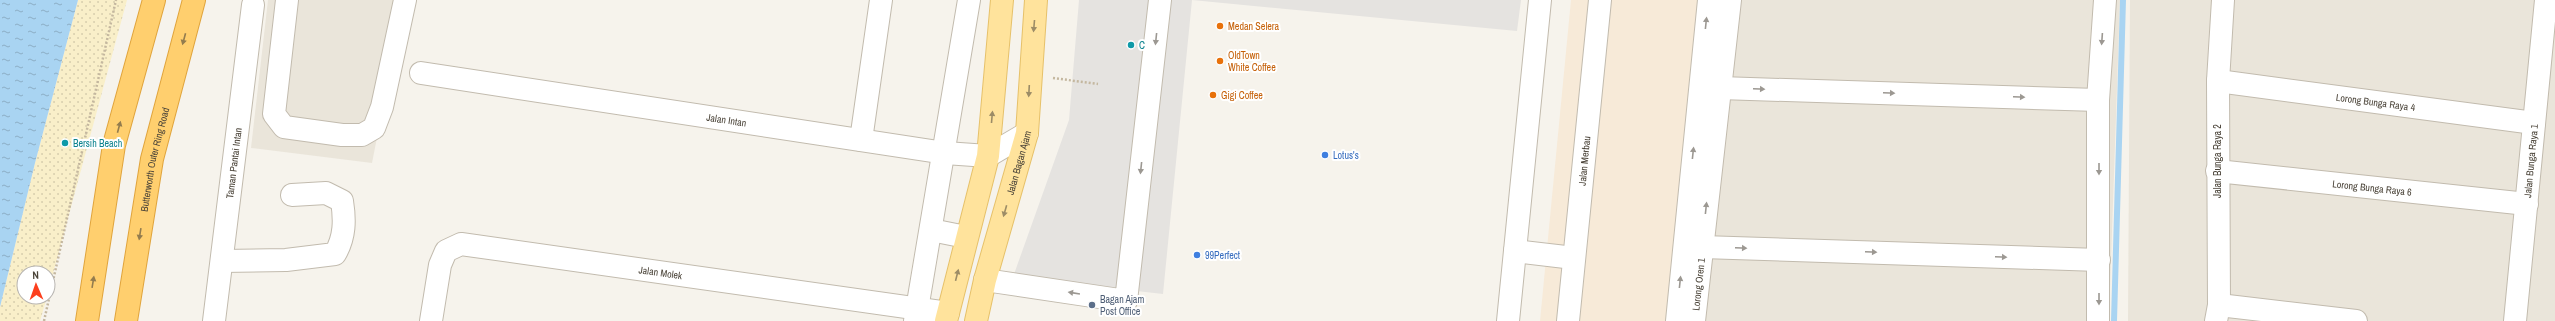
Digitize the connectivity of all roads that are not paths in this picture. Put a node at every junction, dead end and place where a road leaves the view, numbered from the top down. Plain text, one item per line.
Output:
1 (154, 0) edge
2 (194, 0) edge
3 (286, 0) edge
4 (405, 0) edge
5 (881, 0) edge
6 (969, 0) edge
7 (1002, 0) edge
8 (1036, 0) edge
9 (1160, 0) edge
10 (1540, 0) edge
11 (1600, 0) edge
12 (1709, 0) edge
13 (1730, 0) edge
14 (2105, 0) edge
15 (2223, 0) edge
16 (2546, 0) edge
17 (254, 5) dead end
18 (421, 73) dead end
19 (2218, 81) junction
20 (1720, 88) junction
21 (2098, 100) junction
22 (242, 105) junction
23 (275, 108) junction
24 (2534, 123) junction
25 (1027, 133) junction
26 (861, 140) junction
27 (945, 152) junction
28 (988, 156) junction
29 (2217, 171) junction
30 (292, 195) dead end
31 (2526, 204) junction
32 (931, 230) junction
33 (966, 237) junction
34 (1702, 247) junction
35 (1515, 251) junction
36 (1574, 258) junction
37 (2099, 260) junction
38 (222, 261) junction
39 (985, 280) junction
40 (2218, 313) edge
41 (916, 315) edge
42 (947, 317) edge
43 (87, 321) edge
44 (126, 321) edge
45 (214, 321) edge
46 (431, 321) edge
47 (976, 321) edge
48 (1508, 321) edge
49 (1568, 321) edge
50 (1677, 321) edge
51 (1694, 321) edge
52 (2098, 321) edge
53 (2356, 321) edge
54 (2515, 321) edge

43 -> 1 highway
2 -> 44 highway, Butterworth Outer Ring Road
3 - 23 street
4 - 23 street
5 - 26 street
6 - 27 street
28 -> 7 main road
8 -> 25 main road, Jalan Bagan Ajam
9 -> 39 street
10 - 35 street
11 - 36 street, Jalan Merbau
50 -> 12 street
13 - 20 street, Lorong Oren 1
14 -> 21 street
15 - 19 street, Jalan Bunga Raya 2
16 - 24 street, Jalan Bunga Raya 1
17 - 22 street, Taman Pantai Intan
18 - 26 street, Jalan Intan
19 - 24 street, Lorong Bunga Raya 4
19 - 29 street, Jalan Bunga Raya 2
20 -> 21 street
34 -> 20 street, Lorong Oren 1
21 -> 37 street
22 - 23 street
22 - 38 street, Taman Pantai Intan
24 - 31 street, Jalan Bunga Raya 1
25 - 28 street
25 -> 39 main road, Jalan Bagan Ajam
26 - 27 street, Jalan Intan
27 - 28 street, Jalan Intan
27 - 32 street
28 - 33 main road
29 - 31 street, Lorong Bunga Raya 6
29 - 40 street, Jalan Bunga Raya 2
30 - 38 street
31 - 54 street, Jalan Bunga Raya 1
32 - 33 street
32 - 41 street
42 -> 33 main road
34 -> 37 street
34 - 51 street, Lorong Oren 1
35 - 36 street
35 - 48 street
36 - 49 street, Jalan Merbau
37 -> 52 street
38 - 45 street, Taman Pantai Intan
39 - 47 main road, Jalan Bagan Ajam
40 - 53 street
41 - 42 street, Jalan Molek
41 - 46 street, Jalan Molek

